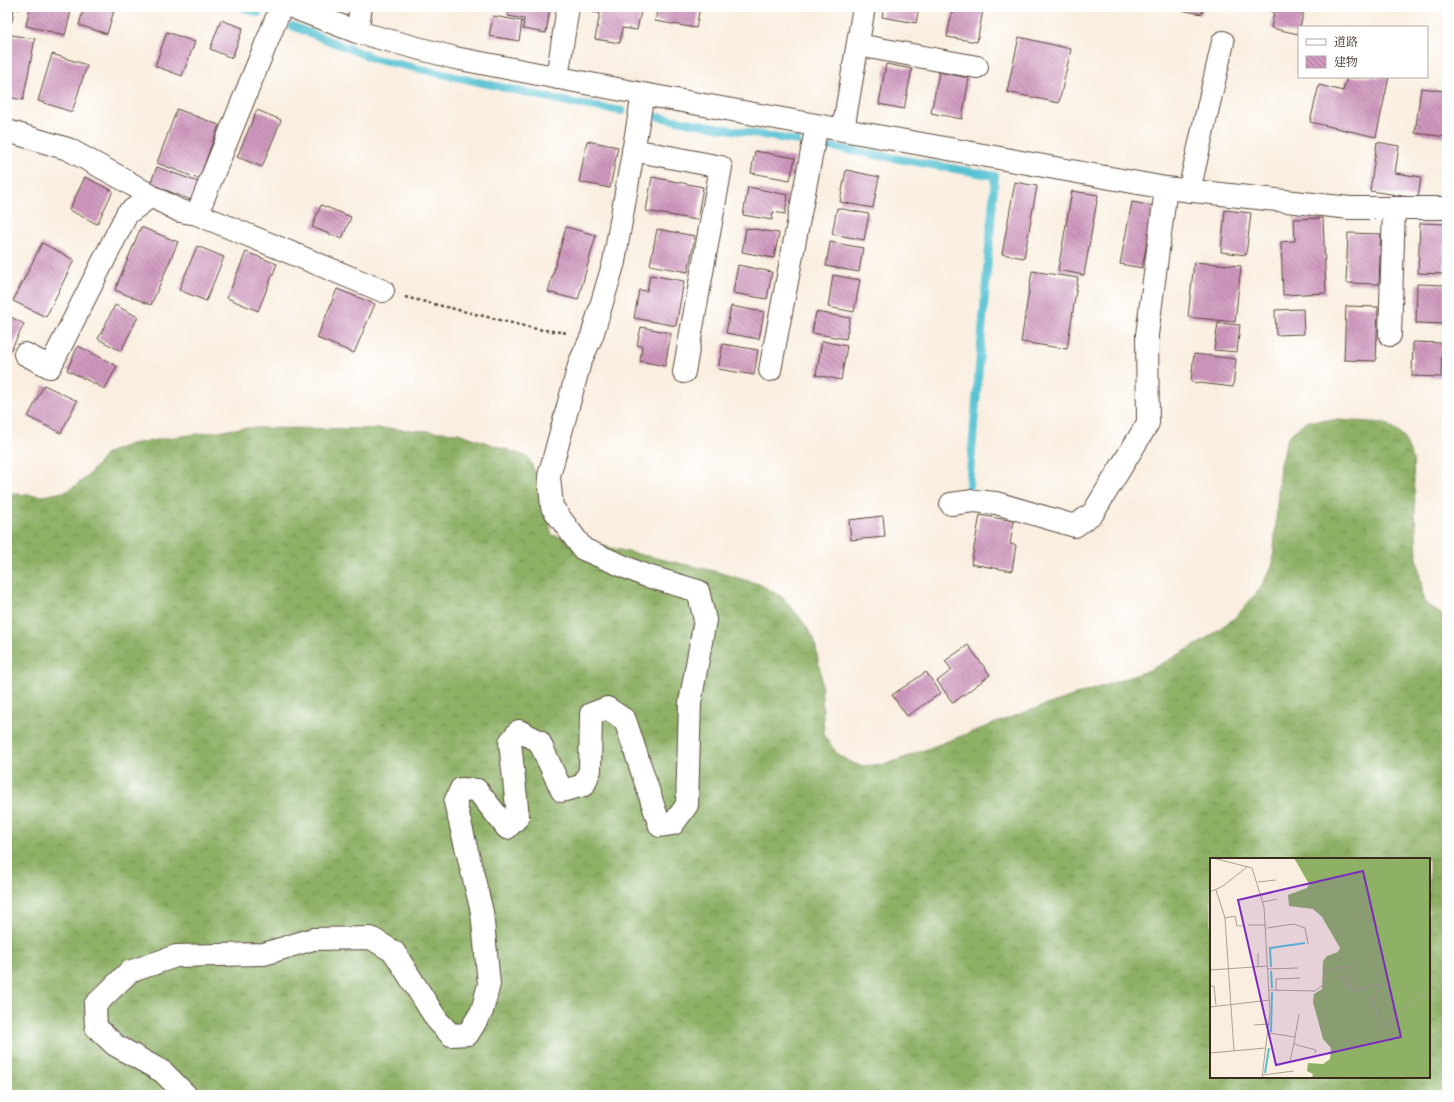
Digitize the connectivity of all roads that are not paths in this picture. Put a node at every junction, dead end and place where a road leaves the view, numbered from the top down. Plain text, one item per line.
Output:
1 (281, 7) edge
2 (292, 7) edge
3 (361, 7) edge
4 (568, 7) edge
5 (864, 7) edge
6 (357, 32) junction
7 (1223, 42) dead end
8 (858, 45) junction
9 (977, 67) dead end
10 (557, 78) junction
11 (643, 94) junction
12 (817, 125) junction
13 (843, 130) junction
14 (11, 132) dead end
15 (633, 150) junction
16 (1166, 188) junction
17 (1189, 191) junction
18 (151, 196) junction
19 (1394, 208) junction
20 (1447, 208) edge
21 (197, 214) junction
22 (383, 291) road end
23 (1390, 334) dead end
24 (25, 354) dead end
25 (770, 370) dead end
26 (684, 372) dead end
27 (951, 504) dead end
28 (186, 1095) edge

1 - 21 street
2 - 6 street
3 - 6 street
4 - 10 street
5 - 8 street
6 - 10 street
7 - 17 street
8 - 9 street
8 - 13 street
10 - 11 street
11 - 12 street
11 - 15 street
12 - 13 street
12 - 25 street
13 - 16 street
14 - 18 street
15 - 26 street
15 - 28 street
16 - 17 street
16 - 27 street
17 - 19 street
18 - 21 street
18 - 24 street
19 - 20 street
19 - 23 street
21 - 22 street

